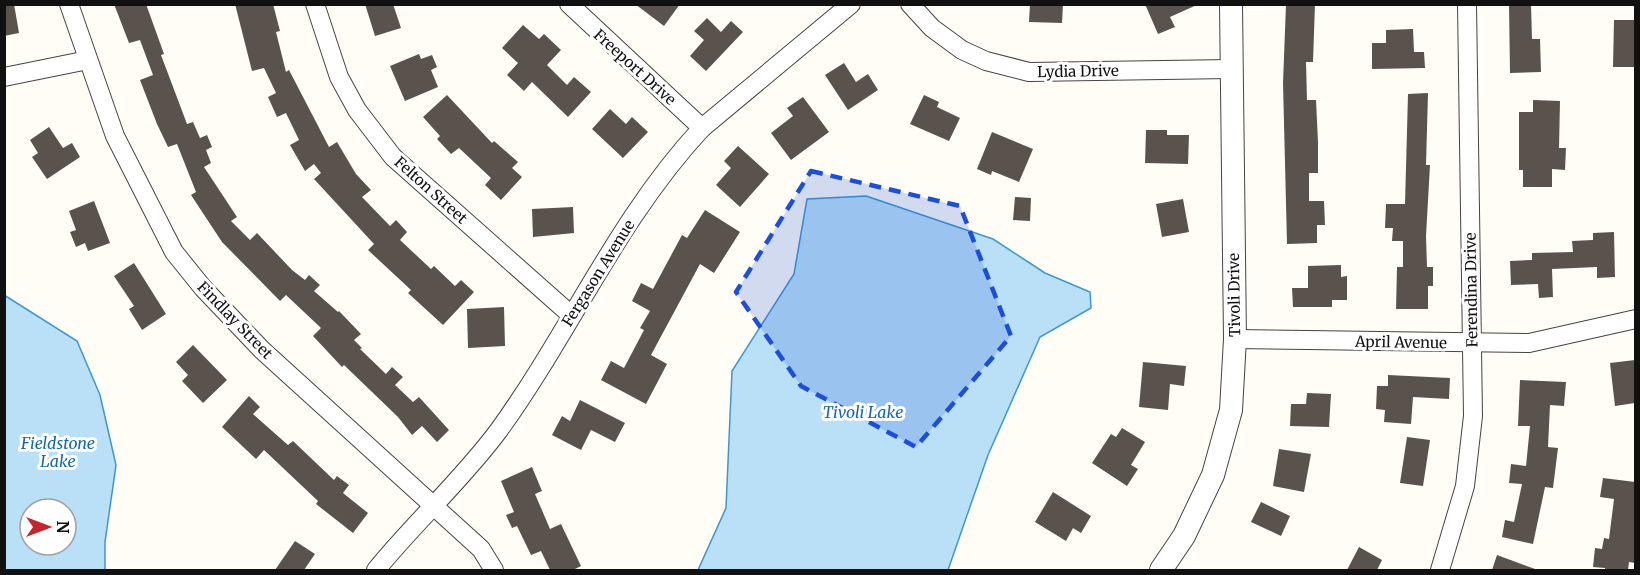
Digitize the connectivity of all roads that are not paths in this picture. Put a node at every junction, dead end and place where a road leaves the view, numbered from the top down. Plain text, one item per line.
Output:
1 (69, 4) edge
2 (315, 4) edge
3 (569, 4) edge
4 (851, 4) edge
5 (910, 4) edge
6 (1231, 4) edge
7 (1467, 4) edge
8 (88, 60) junction
9 (1231, 69) junction
10 (4, 76) edge
11 (702, 128) junction
12 (571, 315) junction
13 (1635, 319) edge
14 (1235, 339) junction
15 (1472, 344) junction
16 (433, 506) junction
17 (376, 570) edge
18 (494, 570) edge
19 (1161, 570) edge
20 (1440, 570) edge

1 - 8 street, Findlay Street
2 - 12 street, Felton Street
3 - 11 street, Freeport Drive
4 - 11 street, Fergason Avenue
5 - 9 street, Lydia Drive
6 - 9 street, Tivoli Drive
7 - 15 street, Ferendina Drive
8 - 10 street
8 - 16 street, Findlay Street
9 - 14 street, Tivoli Drive
11 - 12 street, Fergason Avenue
12 - 16 street, Fergason Avenue
13 - 15 street, April Avenue
14 - 15 street, April Avenue
14 - 19 street, Tivoli Drive
15 - 20 street, Ferendina Drive
16 - 17 street, Fergason Avenue
16 - 18 street, Findlay Street

